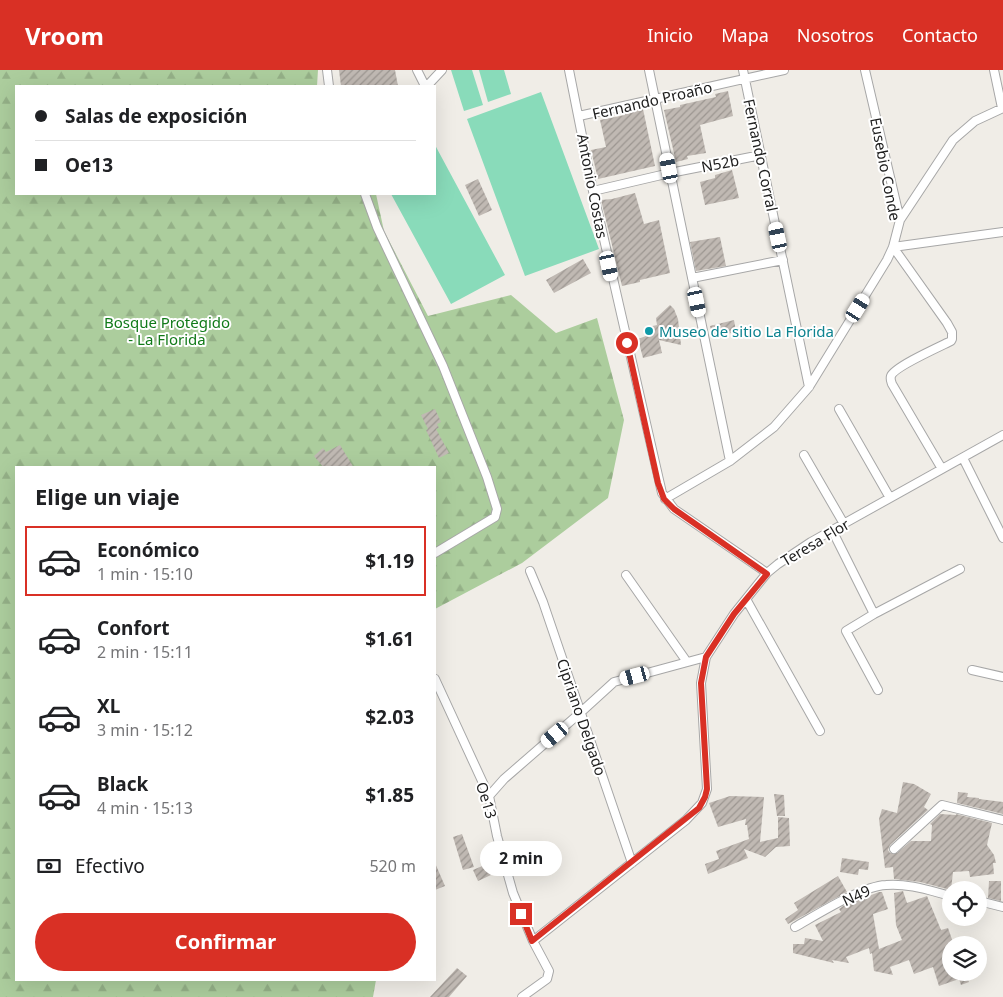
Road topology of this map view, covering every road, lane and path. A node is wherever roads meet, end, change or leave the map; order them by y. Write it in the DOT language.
graph roads {
  1 [pos="327,70"];
  2 [pos="417,70"];
  3 [pos="442,70"];
  4 [pos="569,70"];
  5 [pos="649,70"];
  6 [pos="743,70"];
  7 [pos="784,70"];
  8 [pos="865,70"];
  9 [pos="994,70"];
  10 [pos="745,78"];
  11 [pos="329,85"];
  12 [pos="425,85"];
  13 [pos="427,85"];
  14 [pos="655,99"];
  15 [pos="1003,108"];
  16 [pos="579,116"];
  17 [pos="760,155"];
  18 [pos="670,173"];
  19 [pos="593,191"];
  20 [pos="365,195"];
  21 [pos="900,220"];
  22 [pos="1003,232"];
  23 [pos="893,247"];
  24 [pos="783,260"];
  25 [pos="692,278"];
  26 [pos="809,387"];
  27 [pos="839,409"];
  28 [pos="1003,435"];
  29 [pos="804,455"];
  30 [pos="963,458"];
  31 [pos="730,461"];
  32 [pos="942,469"];
  33 [pos="890,498"];
  34 [pos="664,499"];
  35 [pos="844,524"];
  36 [pos="832,530"];
  37 [pos="1003,538"];
  38 [pos="436,552"];
  39 [pos="960,569"];
  40 [pos="530,571"];
  41 [pos="767,574"];
  42 [pos="626,575"];
  43 [pos="746,599"];
  44 [pos="874,614"];
  45 [pos="706,657"];
  46 [pos="687,662"];
  47 [pos="972,670"];
  48 [pos="1003,677"];
  49 [pos="436,681"];
  50 [pos="878,690"];
  51 [pos="580,713"];
  52 [pos="820,731"];
  53 [pos="489,796"];
  54 [pos="1003,820"];
  55 [pos="894,848"];
  56 [pos="632,863"];
  57 [pos="942,894"];
  58 [pos="987,903"];
  59 [pos="1003,906"];
  60 [pos="795,926"];
  61 [pos="532,941"];
  62 [pos="522,997"];
  1 -- 11 [label="street"];
  2 -- 12 [label="street"];
  3 -- 13 [label="street"];
  4 -- 16 [label="street, Antonio Costas"];
  5 -- 14 [label="street"];
  6 -- 10 [label="street, Fernando Corral"];
  7 -- 10 [label="street, Fernando Proaño"];
  8 -- 21 [label="street, Eusebio Conde"];
  9 -- 15 [label="street"];
  10 -- 14 [label="street, Fernando Proaño"];
  10 -- 17 [label="street, Fernando Corral"];
  14 -- 16 [label="street, Fernando Proaño"];
  14 -- 18 [label="street"];
  15 -- 21 [label="street"];
  16 -- 19 [label="street, Antonio Costas"];
  17 -- 18 [label="street, N52b"];
  17 -- 24 [label="street, Fernando Corral"];
  18 -- 19 [label="street, N52b"];
  18 -- 25 [label="street"];
  19 -- 34 [label="street, Antonio Costas"];
  20 -- 38 [label="street"];
  21 -- 23 [label="street, Eusebio Conde"];
  22 -- 23 [label="street"];
  23 -- 26 [label="street, Eusebio Conde"];
  23 -- 32 [label="street"];
  24 -- 25 [label="street"];
  24 -- 26 [label="street, Fernando Corral"];
  25 -- 31 [label="street"];
  26 -- 31 [label="street, Eusebio Conde"];
  27 -- 33 [label="street"];
  28 -- 30 [label="street, Teresa Flor"];
  29 -- 35 [label="street"];
  30 -- 32 [label="street, Teresa Flor"];
  30 -- 37 [label="street"];
  31 -- 34 [label="street, Eusebio Conde"];
  32 -- 33 [label="street, Teresa Flor"];
  33 -- 35 [label="street, Teresa Flor"];
  34 -- 41 [label="street"];
  35 -- 36 [label="street, Teresa Flor"];
  36 -- 41 [label="street, Teresa Flor"];
  36 -- 44 [label="street"];
  39 -- 44 [label="street"];
  40 -- 51 [label="street, Cipriano Delgado"];
  41 -- 43 [label="street, Teresa Flor"];
  42 -- 46 [label="street"];
  43 -- 45 [label="street, Teresa Flor"];
  43 -- 52 [label="street"];
  44 -- 50 [label="street"];
  45 -- 46 [label="street"];
  45 -- 56 [label="street"];
  46 -- 51 [label="street"];
  47 -- 48 [label="street"];
  49 -- 53 [label="street, Oe13"];
  51 -- 53 [label="street"];
  51 -- 56 [label="street, Cipriano Delgado"];
  53 -- 61 [label="street, Oe13"];
  54 -- 55 [label="street"];
  56 -- 61 [label="street"];
  57 -- 60 [label="street, N49"];
  58 -- 59 [label="street"];
  61 -- 62 [label="street, Oe13"];
}
